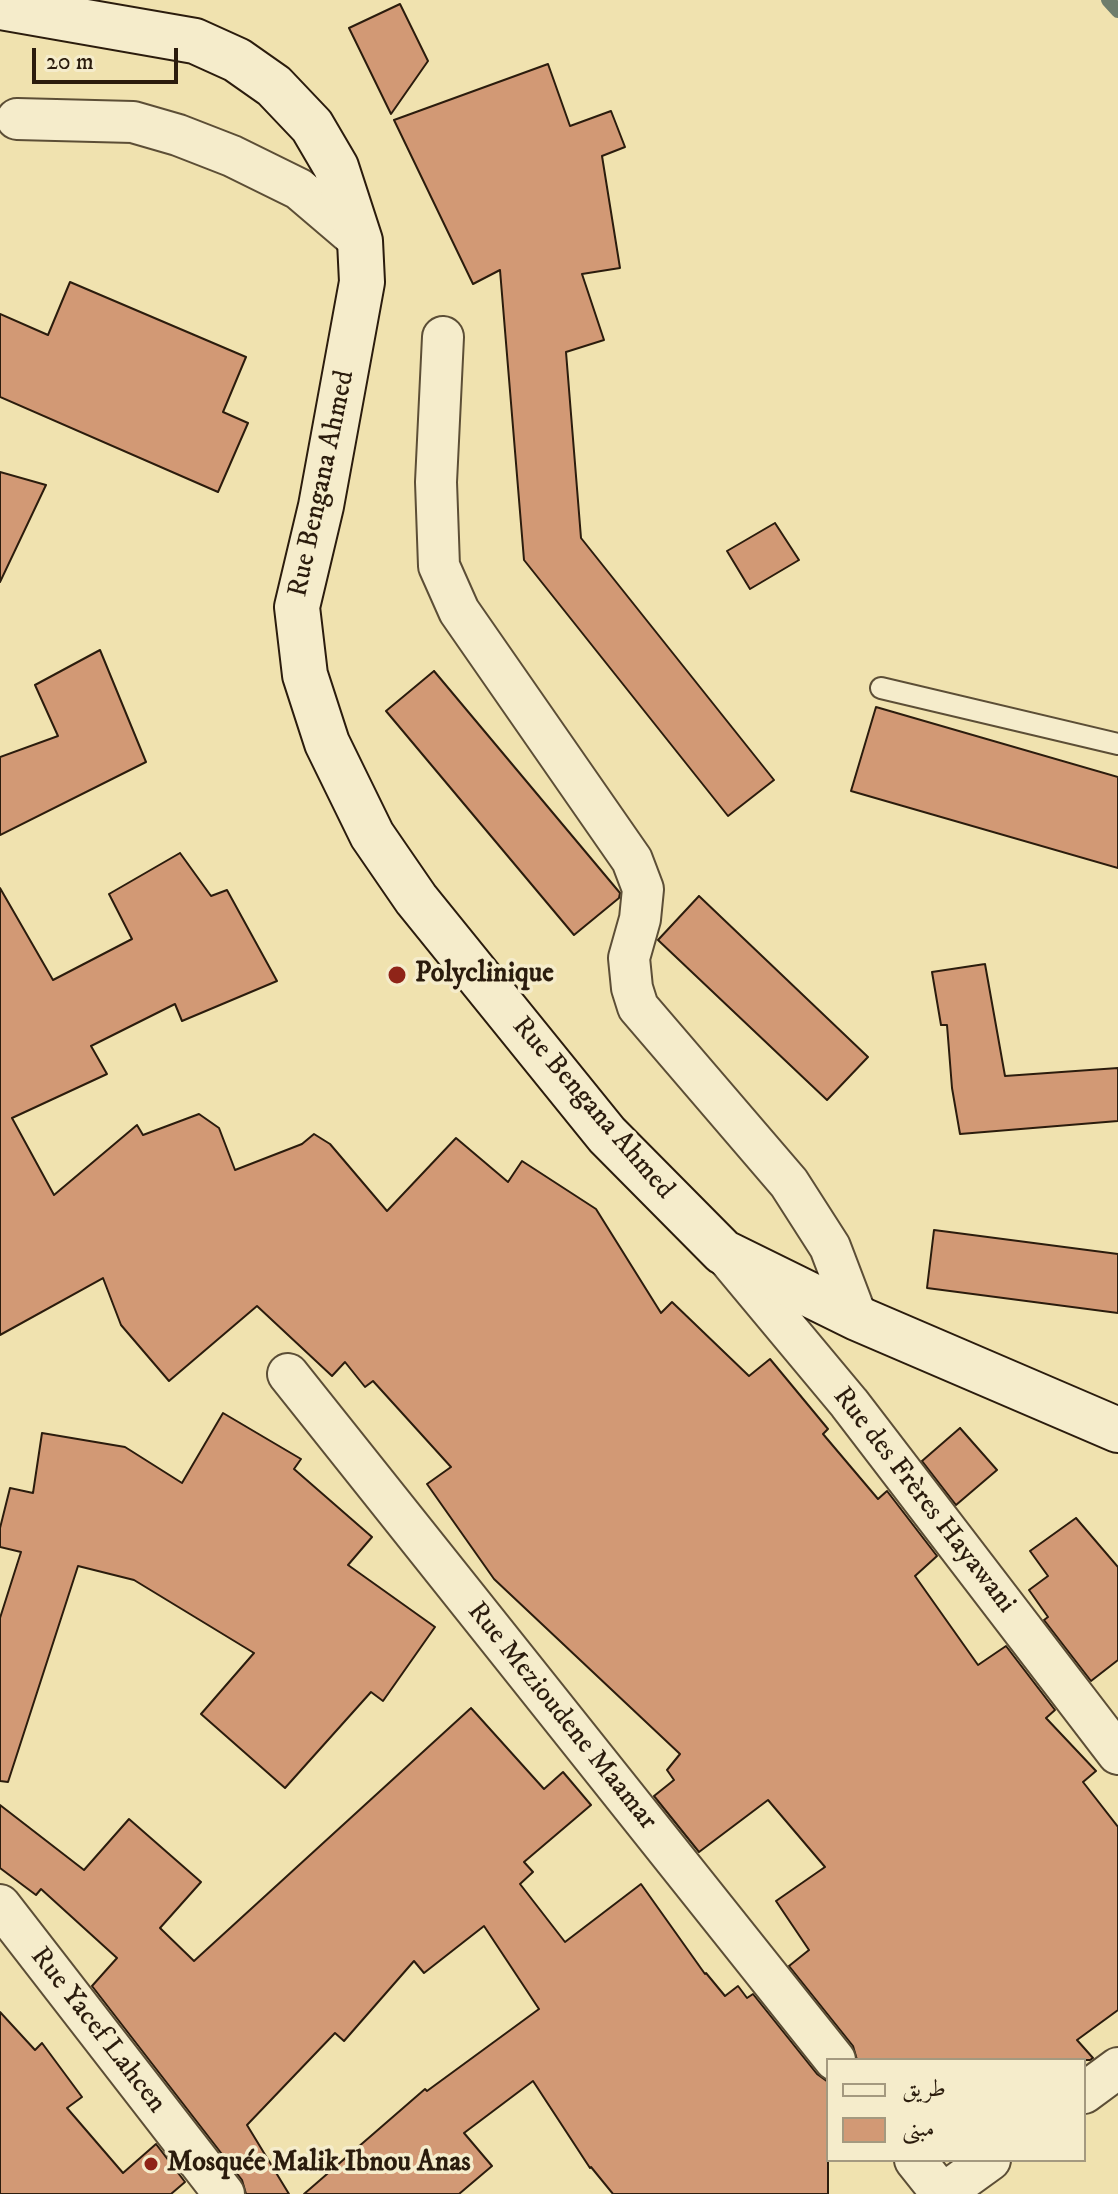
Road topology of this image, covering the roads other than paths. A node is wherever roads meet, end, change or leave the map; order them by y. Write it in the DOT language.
graph roads {
  1 [pos="0,7"];
  2 [pos="17,119"];
  3 [pos="360,241"];
  4 [pos="443,337"];
  5 [pos="881,688"];
  6 [pos="1118,744"];
  7 [pos="723,1252"];
  8 [pos="857,1318"];
  9 [pos="288,1374"];
  10 [pos="1118,1430"];
  11 [pos="1118,1754"];
  12 [pos="0,1905"];
  13 [pos="833,2058"];
  14 [pos="1118,2068"];
  15 [pos="1086,2092"];
  16 [pos="917,2162"];
  17 [pos="987,2162"];
  18 [pos="224,2194"];
  19 [pos="943,2194"];
  1 -- 3 [label="street, Rue Bengana Ahmed"];
  2 -- 3 [label="street"];
  3 -- 7 [label="street, Rue Bengana Ahmed"];
  4 -- 8 [label="street"];
  5 -- 6 [label="lane"];
  7 -- 8 [label="street, Rue Bengana Ahmed"];
  7 -- 11 [label="street, Rue des Frères Hayawani"];
  8 -- 10 [label="street, Rue Bengana Ahmed"];
  9 -- 13 [label="street, Rue Mezioudene Maamar"];
  12 -- 18 [label="street, Rue Yacef Lahcen"];
  14 -- 15 [label="street"];
  16 -- 19 [label="street"];
  17 -- 19 [label="street"];
}
